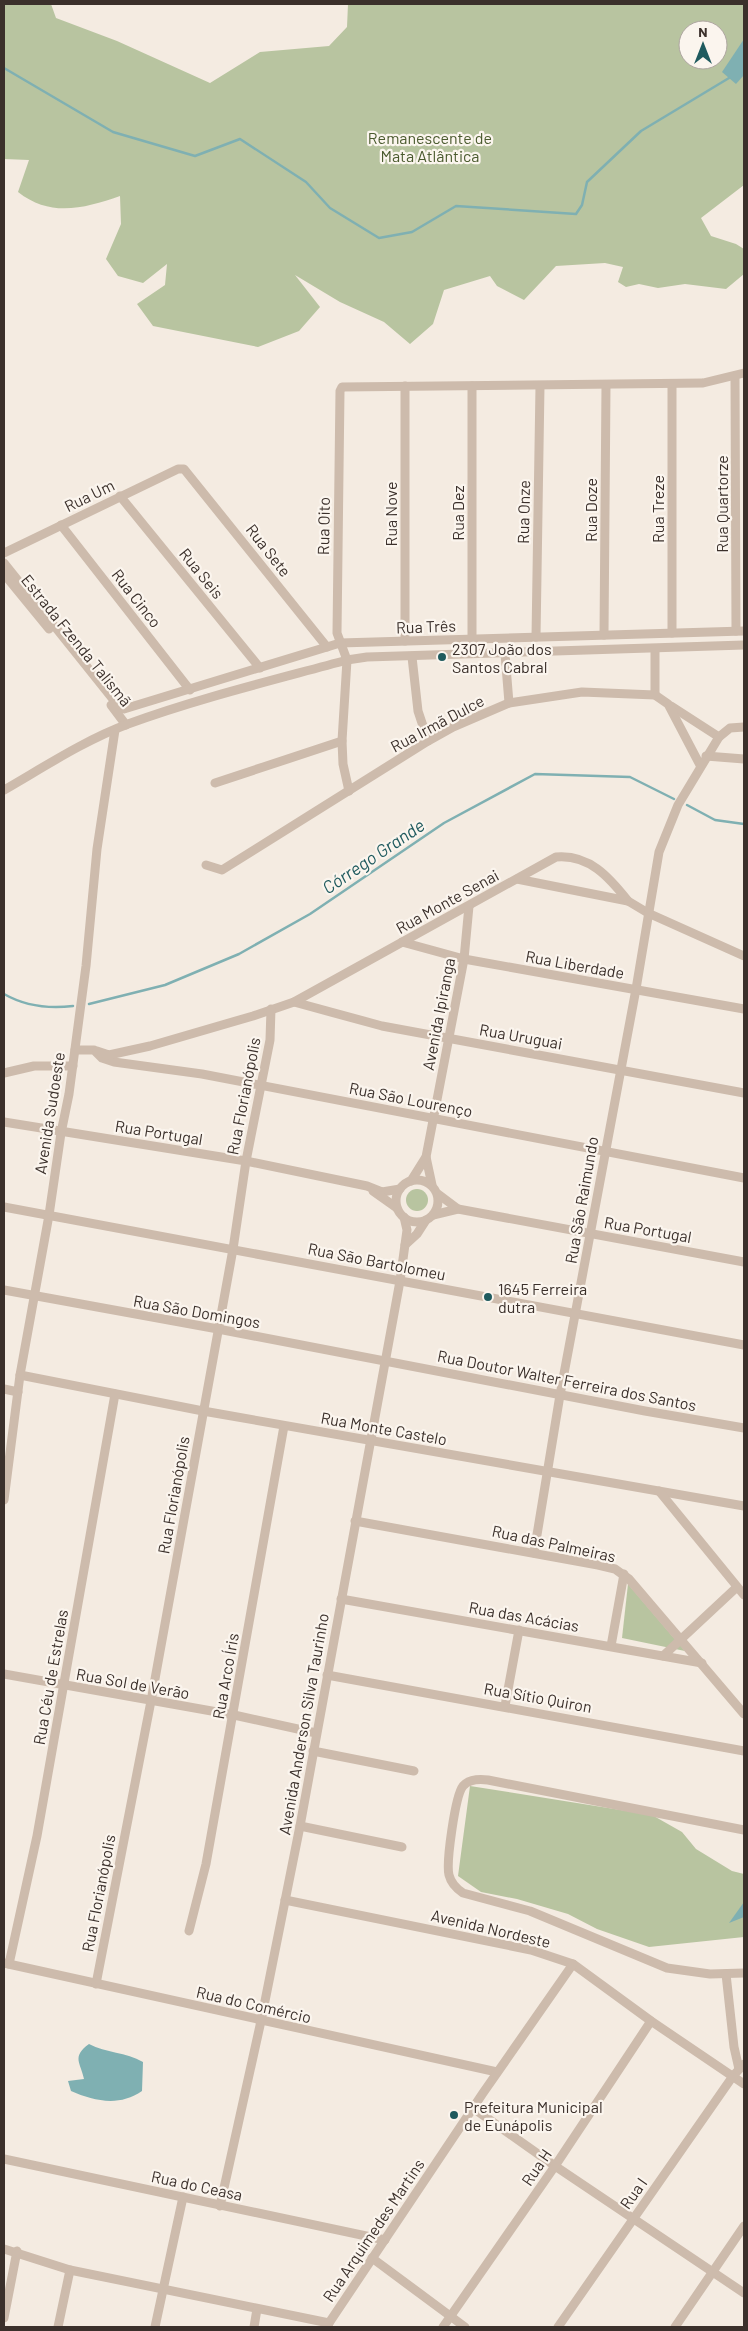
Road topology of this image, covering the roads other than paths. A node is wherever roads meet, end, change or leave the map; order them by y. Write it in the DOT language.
graph roads {
  1 [pos="744,373"];
  2 [pos="735,376"];
  3 [pos="672,384"];
  4 [pos="606,385"];
  5 [pos="405,386"];
  6 [pos="472,386"];
  7 [pos="540,386"];
  8 [pos="187,471"];
  9 [pos="120,496"];
  10 [pos="61,525"];
  11 [pos="4,553"];
  12 [pos="4,563"];
  13 [pos="4,574"];
  14 [pos="740,631"];
  15 [pos="672,633"];
  16 [pos="604,635"];
  17 [pos="536,638"];
  18 [pos="472,639"];
  19 [pos="405,641"];
  20 [pos="340,643"];
  21 [pos="744,645"];
  22 [pos="327,648"];
  23 [pos="655,649"];
  24 [pos="505,654"];
  25 [pos="412,657"];
  26 [pos="347,660"];
  27 [pos="260,668"];
  28 [pos="190,690"];
  29 [pos="655,695"];
  30 [pos="509,703"];
  31 [pos="668,704"];
  32 [pos="126,725"];
  33 [pos="744,727"];
  34 [pos="115,730"];
  35 [pos="719,737"];
  36 [pos="342,741"];
  37 [pos="428,741"];
  38 [pos="706,756"];
  39 [pos="744,759"];
  40 [pos="700,765"];
  41 [pos="214,783"];
  42 [pos="4,790"];
  43 [pos="349,791"];
  44 [pos="206,865"];
  45 [pos="517,879"];
  46 [pos="628,901"];
  47 [pos="469,906"];
  48 [pos="648,913"];
  49 [pos="402,942"];
  50 [pos="744,956"];
  51 [pos="464,959"];
  52 [pos="636,989"];
  53 [pos="294,1002"];
  54 [pos="744,1009"];
  55 [pos="271,1010"];
  56 [pos="448,1038"];
  57 [pos="75,1050"];
  58 [pos="94,1050"];
  59 [pos="73,1066"];
  60 [pos="620,1069"];
  61 [pos="4,1072"];
  62 [pos="260,1086"];
  63 [pos="744,1093"];
  64 [pos="434,1119"];
  65 [pos="4,1122"];
  66 [pos="61,1132"];
  67 [pos="604,1152"];
  68 [pos="426,1157"];
  69 [pos="246,1162"];
  70 [pos="744,1178"];
  71 [pos="411,1180"];
  72 [pos="432,1185"];
  73 [pos="367,1186"];
  74 [pos="400,1189"];
  75 [pos="438,1194"];
  76 [pos="4,1207"];
  77 [pos="397,1208"];
  78 [pos="458,1209"];
  79 [pos="49,1215"];
  80 [pos="404,1217"];
  81 [pos="430,1218"];
  82 [pos="590,1234"];
  83 [pos="405,1245"];
  84 [pos="232,1249"];
  85 [pos="744,1262"];
  86 [pos="400,1281"];
  87 [pos="4,1290"];
  88 [pos="34,1295"];
  89 [pos="575,1314"];
  90 [pos="218,1329"];
  91 [pos="744,1345"];
  92 [pos="384,1361"];
  93 [pos="20,1375"];
  94 [pos="4,1389"];
  95 [pos="18,1392"];
  96 [pos="115,1394"];
  97 [pos="560,1395"];
  98 [pos="203,1411"];
  99 [pos="284,1426"];
  100 [pos="744,1428"];
  101 [pos="370,1441"];
  102 [pos="547,1472"];
  103 [pos="659,1491"];
  104 [pos="4,1500"];
  105 [pos="744,1506"];
  106 [pos="355,1521"];
  107 [pos="534,1552"];
  108 [pos="624,1574"];
  109 [pos="737,1587"];
  110 [pos="744,1595"];
  111 [pos="341,1599"];
  112 [pos="519,1630"];
  113 [pos="681,1640"];
  114 [pos="611,1646"];
  115 [pos="662,1656"];
  116 [pos="702,1663"];
  117 [pos="4,1674"];
  118 [pos="327,1676"];
  119 [pos="64,1686"];
  120 [pos="151,1701"];
  121 [pos="505,1706"];
  122 [pos="744,1714"];
  123 [pos="234,1715"];
  124 [pos="316,1733"];
  125 [pos="313,1751"];
  126 [pos="744,1751"];
  127 [pos="414,1771"];
  128 [pos="300,1826"];
  129 [pos="744,1830"];
  130 [pos="402,1847"];
  131 [pos="285,1900"];
  132 [pos="189,1931"];
  133 [pos="6,1964"];
  134 [pos="573,1964"];
  135 [pos="744,1973"];
  136 [pos="726,1974"];
  137 [pos="96,1984"];
  138 [pos="261,2021"];
  139 [pos="651,2021"];
  140 [pos="739,2070"];
  141 [pos="497,2072"];
  142 [pos="744,2084"];
  143 [pos="473,2108"];
  144 [pos="4,2159"];
  145 [pos="555,2166"];
  146 [pos="182,2198"];
  147 [pos="220,2206"];
  148 [pos="635,2218"];
  149 [pos="744,2226"];
  150 [pos="385,2240"];
  151 [pos="4,2248"];
  152 [pos="17,2251"];
  153 [pos="372,2258"];
  154 [pos="70,2270"];
  155 [pos="713,2271"];
  156 [pos="163,2289"];
  157 [pos="744,2293"];
  158 [pos="257,2309"];
  159 [pos="450,2317"];
  160 [pos="4,2318"];
  161 [pos="330,2325"];
  162 [pos="58,2327"];
  163 [pos="155,2327"];
  164 [pos="254,2327"];
  165 [pos="443,2327"];
  166 [pos="466,2327"];
  167 [pos="558,2327"];
  168 [pos="674,2327"];
  1 -- 2 [label="street"];
  2 -- 3 [label="street"];
  2 -- 14 [label="street, Rua Quartorze"];
  3 -- 4 [label="street"];
  3 -- 15 [label="street, Rua Treze"];
  4 -- 7 [label="street"];
  4 -- 16 [label="street, Rua Doze"];
  5 -- 6 [label="street"];
  5 -- 19 [label="street, Rua Nove"];
  5 -- 20 [label="street, Rua Oito"];
  6 -- 7 [label="street"];
  6 -- 18 [label="street, Rua Dez"];
  7 -- 17 [label="street, Rua Onze"];
  8 -- 9 [label="street, Rua Um"];
  8 -- 22 [label="street, Rua Sete"];
  9 -- 10 [label="street, Rua Um"];
  9 -- 27 [label="street, Rua Seis"];
  10 -- 11 [label="street, Rua Um"];
  10 -- 28 [label="street, Rua Cinco"];
  12 -- 28 [label="street, Rua Três"];
  13 -- 32 [label="street, Estrada Fzenda Talismã"];
  14 -- 15 [label="street, Rua Três"];
  15 -- 16 [label="street, Rua Três"];
  16 -- 17 [label="street, Rua Três"];
  17 -- 18 [label="street, Rua Três"];
  18 -- 19 [label="street, Rua Três"];
  19 -- 20 [label="street, Rua Três"];
  20 -- 22 [label="street, Rua Três"];
  20 -- 26 [label="street, Rua Oito"];
  21 -- 23 [label="street"];
  22 -- 27 [label="street, Rua Três"];
  23 -- 24 [label="street"];
  23 -- 29 [label="street"];
  24 -- 25 [label="street"];
  24 -- 30 [label="street"];
  25 -- 26 [label="street"];
  25 -- 37 [label="street"];
  26 -- 32 [label="street"];
  26 -- 36 [label="street"];
  27 -- 28 [label="street, Rua Três"];
  29 -- 30 [label="street, Rua Irmã Dulce"];
  29 -- 31 [label="street"];
  30 -- 37 [label="street, Rua Irmã Dulce"];
  31 -- 35 [label="street"];
  31 -- 40 [label="street"];
  32 -- 34 [label="street"];
  33 -- 35 [label="street"];
  34 -- 42 [label="street"];
  34 -- 57 [label="street, Avenida Sudoeste"];
  35 -- 38 [label="street, Rua São Raimundo"];
  36 -- 41 [label="street"];
  36 -- 43 [label="street"];
  37 -- 43 [label="street, Rua Irmã Dulce"];
  38 -- 39 [label="street"];
  38 -- 40 [label="street, Rua São Raimundo"];
  40 -- 48 [label="street, Rua São Raimundo"];
  43 -- 44 [label="street, Rua Irmã Dulce"];
  45 -- 46 [label="street"];
  45 -- 46 [label="street, Rua Monte Senai"];
  45 -- 47 [label="street, Rua Monte Senai"];
  46 -- 48 [label="street"];
  47 -- 49 [label="street, Rua Monte Senai"];
  47 -- 51 [label="street, Avenida Ipiranga"];
  48 -- 50 [label="street"];
  48 -- 52 [label="street, Rua São Raimundo"];
  49 -- 51 [label="street, Rua Liberdade"];
  49 -- 53 [label="street, Rua Monte Senai"];
  51 -- 52 [label="street, Rua Liberdade"];
  51 -- 56 [label="street, Avenida Ipiranga"];
  52 -- 54 [label="street, Rua Liberdade"];
  52 -- 60 [label="street, Rua São Raimundo"];
  53 -- 55 [label="street, Rua Monte Senai"];
  53 -- 56 [label="street, Rua Uruguai"];
  55 -- 58 [label="street"];
  55 -- 62 [label="street, Rua Florianópolis"];
  56 -- 60 [label="street, Rua Uruguai"];
  56 -- 64 [label="street, Avenida Ipiranga"];
  57 -- 58 [label="street, Rua São Lourenço"];
  57 -- 59 [label="street, Avenida Sudoeste"];
  58 -- 62 [label="street, Rua São Lourenço"];
  59 -- 61 [label="street"];
  59 -- 66 [label="street, Avenida Sudoeste"];
  60 -- 63 [label="street, Rua Uruguai"];
  60 -- 67 [label="street, Rua São Raimundo"];
  62 -- 64 [label="street, Rua São Lourenço"];
  62 -- 69 [label="street, Rua Florianópolis"];
  64 -- 67 [label="street, Rua São Lourenço"];
  64 -- 68 [label="street, Avenida Ipiranga"];
  65 -- 66 [label="street, Rua Portugal"];
  66 -- 69 [label="street, Rua Portugal"];
  66 -- 79 [label="street, Avenida Sudoeste"];
  67 -- 70 [label="street, Rua São Lourenço"];
  67 -- 82 [label="street, Rua São Raimundo"];
  68 -- 71 [label="street"];
  68 -- 72 [label="street"];
  69 -- 73 [label="street, Rua Portugal"];
  69 -- 84 [label="street, Rua Florianópolis"];
  71 -- 72 [label="street"];
  71 -- 74 [label="street"];
  72 -- 75 [label="street"];
  73 -- 74 [label="street, Rua Portugal"];
  73 -- 77 [label="street"];
  74 -- 77 [label="street"];
  75 -- 78 [label="street"];
  75 -- 81 [label="street"];
  76 -- 79 [label="street, Rua São Bartolomeu"];
  77 -- 80 [label="street"];
  78 -- 81 [label="street"];
  78 -- 82 [label="street, Rua Portugal"];
  79 -- 84 [label="street, Rua São Bartolomeu"];
  79 -- 88 [label="street, Avenida Sudoeste"];
  80 -- 81 [label="street"];
  80 -- 83 [label="street, Avenida Anderson Silva Taurinho"];
  81 -- 83 [label="street"];
  82 -- 85 [label="street, Rua Portugal"];
  82 -- 89 [label="street, Rua São Raimundo"];
  83 -- 86 [label="street, Avenida Anderson Silva Taurinho"];
  84 -- 86 [label="street, Rua São Bartolomeu"];
  84 -- 90 [label="street, Rua Florianópolis"];
  86 -- 89 [label="street, Rua São Bartolomeu"];
  86 -- 92 [label="street, Avenida Anderson Silva Taurinho"];
  87 -- 88 [label="street, Rua São Domingos"];
  88 -- 90 [label="street, Rua São Domingos"];
  88 -- 93 [label="street, Avenida Sudoeste"];
  89 -- 91 [label="street, Rua São Bartolomeu"];
  89 -- 97 [label="street, Rua São Raimundo"];
  90 -- 92 [label="street, Rua São Domingos"];
  90 -- 98 [label="street, Rua Florianópolis"];
  92 -- 97 [label="street, Rua Doutor Walter Ferreira dos Santos"];
  92 -- 101 [label="street, Avenida Anderson Silva Taurinho"];
  93 -- 95 [label="street, Avenida Sudoeste"];
  93 -- 96 [label="street, Rua Monte Castelo"];
  94 -- 95 [label="street"];
  95 -- 104 [label="street, Avenida Sudoeste"];
  96 -- 98 [label="street, Rua Monte Castelo"];
  96 -- 119 [label="street, Rua Céu de Estrelas"];
  97 -- 100 [label="street, Rua Doutor Walter Ferreira dos Santos"];
  97 -- 102 [label="street, Rua São Raimundo"];
  98 -- 99 [label="street, Rua Monte Castelo"];
  98 -- 120 [label="street, Rua Florianópolis"];
  99 -- 101 [label="street, Rua Monte Castelo"];
  99 -- 123 [label="street, Rua Arco Íris"];
  101 -- 102 [label="street, Rua Monte Castelo"];
  101 -- 106 [label="street, Avenida Anderson Silva Taurinho"];
  102 -- 103 [label="street, Rua Monte Castelo"];
  102 -- 107 [label="street, Rua São Raimundo"];
  103 -- 105 [label="street, Rua Monte Castelo"];
  103 -- 109 [label="street"];
  106 -- 107 [label="street, Rua das Palmeiras"];
  106 -- 111 [label="street, Avenida Anderson Silva Taurinho"];
  107 -- 108 [label="street, Rua das Palmeiras"];
  108 -- 113 [label="street, Rua das Palmeiras"];
  108 -- 114 [label="street"];
  109 -- 110 [label="street"];
  109 -- 113 [label="street"];
  111 -- 112 [label="street, Rua das Acácias"];
  111 -- 118 [label="street, Avenida Anderson Silva Taurinho"];
  112 -- 114 [label="street, Rua das Acácias"];
  112 -- 121 [label="street"];
  113 -- 115 [label="street"];
  113 -- 116 [label="street, Rua das Palmeiras"];
  114 -- 115 [label="street, Rua das Acácias"];
  115 -- 116 [label="street, Rua das Acácias"];
  116 -- 122 [label="street, Rua das Palmeiras"];
  117 -- 119 [label="street, Rua Sol de Verão"];
  118 -- 121 [label="street, Rua Sítio Quiron"];
  118 -- 124 [label="street, Avenida Anderson Silva Taurinho"];
  119 -- 120 [label="street, Rua Sol de Verão"];
  119 -- 133 [label="street, Rua Céu de Estrelas"];
  120 -- 123 [label="street, Rua Sol de Verão"];
  120 -- 137 [label="street, Rua Florianópolis"];
  121 -- 126 [label="street, Rua Sítio Quiron"];
  123 -- 124 [label="street, Rua Sol de Verão"];
  123 -- 132 [label="street, Rua Arco Íris"];
  124 -- 125 [label="street, Avenida Anderson Silva Taurinho"];
  125 -- 127 [label="street"];
  125 -- 128 [label="street, Avenida Anderson Silva Taurinho"];
  128 -- 130 [label="street"];
  128 -- 131 [label="street, Avenida Anderson Silva Taurinho"];
  129 -- 136 [label="street"];
  131 -- 134 [label="street, Avenida Nordeste"];
  131 -- 138 [label="street, Avenida Anderson Silva Taurinho"];
  133 -- 137 [label="street, Rua do Comércio"];
  134 -- 139 [label="street, Avenida Nordeste"];
  134 -- 141 [label="street, Rua Arquimedes Martins"];
  135 -- 136 [label="street"];
  136 -- 140 [label="street"];
  137 -- 138 [label="street, Rua do Comércio"];
  138 -- 141 [label="street, Rua do Comércio"];
  138 -- 147 [label="street, Avenida Anderson Silva Taurinho"];
  139 -- 140 [label="street, Avenida Nordeste"];
  139 -- 145 [label="street, Rua H"];
  140 -- 142 [label="street, Avenida Nordeste"];
  140 -- 148 [label="street, Rua I"];
  141 -- 143 [label="street, Rua Arquimedes Martins"];
  143 -- 145 [label="street"];
  143 -- 150 [label="street, Rua Arquimedes Martins"];
  144 -- 146 [label="street, Rua do Ceasa"];
  145 -- 148 [label="street"];
  145 -- 159 [label="street, Rua H"];
  146 -- 147 [label="street, Rua do Ceasa"];
  146 -- 156 [label="street"];
  147 -- 150 [label="street, Rua do Ceasa"];
  148 -- 155 [label="street"];
  148 -- 167 [label="street, Rua I"];
  149 -- 155 [label="street"];
  150 -- 153 [label="street, Rua Arquimedes Martins"];
  151 -- 152 [label="street, Rua Arquimedes Martins"];
  152 -- 154 [label="street, Rua Arquimedes Martins"];
  152 -- 160 [label="street"];
  153 -- 159 [label="street"];
  153 -- 161 [label="street, Rua Arquimedes Martins"];
  154 -- 156 [label="street, Rua Arquimedes Martins"];
  154 -- 162 [label="street"];
  155 -- 157 [label="street"];
  155 -- 168 [label="street"];
  156 -- 158 [label="street, Rua Arquimedes Martins"];
  156 -- 163 [label="street"];
  158 -- 161 [label="street, Rua Arquimedes Martins"];
  158 -- 164 [label="street"];
  159 -- 165 [label="street, Rua H"];
  159 -- 166 [label="street"];
}
